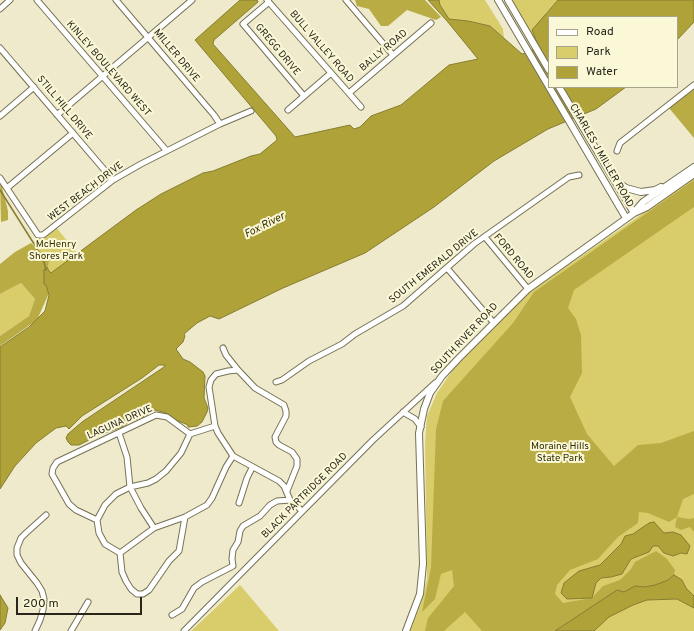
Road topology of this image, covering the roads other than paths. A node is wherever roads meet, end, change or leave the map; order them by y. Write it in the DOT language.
graph roads {
  1 [pos="10,0"];
  2 [pos="37,0"];
  3 [pos="116,0"];
  4 [pos="192,0"];
  5 [pos="346,0"];
  6 [pos="498,0"];
  7 [pos="508,0"];
  8 [pos="268,1"];
  9 [pos="0,9"];
  10 [pos="431,23"];
  11 [pos="148,38"];
  12 [pos="0,48"];
  13 [pos="393,55"];
  14 [pos="548,68"];
  15 [pos="331,73"];
  16 [pos="103,76"];
  17 [pos="694,85"];
  18 [pos="548,86"];
  19 [pos="34,87"];
  20 [pos="549,88"];
  21 [pos="560,88"];
  22 [pos="349,93"];
  23 [pos="304,96"];
  24 [pos="361,107"];
  25 [pos="288,110"];
  26 [pos="251,111"];
  27 [pos="57,115"];
  28 [pos="0,116"];
  29 [pos="220,124"];
  30 [pos="73,133"];
  31 [pos="166,150"];
  32 [pos="617,151"];
  33 [pos="694,167"];
  34 [pos="694,174"];
  35 [pos="579,175"];
  36 [pos="0,178"];
  37 [pos="113,180"];
  38 [pos="615,181"];
  39 [pos="672,183"];
  40 [pos="7,188"];
  41 [pos="634,213"];
  42 [pos="626,218"];
  43 [pos="485,237"];
  44 [pos="447,268"];
  45 [pos="528,289"];
  46 [pos="493,322"];
  47 [pos="223,348"];
  48 [pos="238,370"];
  49 [pos="442,376"];
  50 [pos="276,382"];
  51 [pos="403,412"];
  52 [pos="215,426"];
  53 [pos="420,427"];
  54 [pos="118,433"];
  55 [pos="190,434"];
  56 [pos="233,456"];
  57 [pos="252,468"];
  58 [pos="130,487"];
  59 [pos="287,491"];
  60 [pos="290,500"];
  61 [pos="239,503"];
  62 [pos="302,511"];
  63 [pos="46,515"];
  64 [pos="185,517"];
  65 [pos="96,520"];
  66 [pos="154,528"];
  67 [pos="120,553"];
  68 [pos="233,566"];
  69 [pos="240,573"];
  70 [pos="88,602"];
  71 [pos="172,615"];
  72 [pos="35,631"];
  73 [pos="71,631"];
  74 [pos="184,631"];
  75 [pos="406,631"];
  1 -- 9 [label="street"];
  2 -- 16 [label="street, KINLEY BOULEVARD WEST"];
  3 -- 11 [label="street, MILLER DRIVE"];
  4 -- 11 [label="street"];
  5 -- 13 [label="street"];
  6 -- 18 [label="street, CHARLES J MILLER ROAD"];
  7 -- 14 [label="street"];
  8 -- 15 [label="street, BULL VALLEY ROAD"];
  8 -- 23 [label="street, GREGG DRIVE"];
  10 -- 13 [label="street, BALLY ROAD"];
  11 -- 16 [label="street"];
  11 -- 29 [label="street, MILLER DRIVE"];
  12 -- 19 [label="street, STILL HILL DRIVE"];
  13 -- 22 [label="street, BALLY ROAD"];
  15 -- 22 [label="street, BULL VALLEY ROAD"];
  15 -- 23 [label="street"];
  16 -- 27 [label="street"];
  16 -- 31 [label="street, KINLEY BOULEVARD WEST"];
  17 -- 32 [label="street"];
  19 -- 27 [label="street, STILL HILL DRIVE"];
  19 -- 28 [label="street"];
  20 -- 42 [label="street, CHARLES J MILLER ROAD"];
  21 -- 38 [label="street, CHARLES J MILLER ROAD"];
  22 -- 24 [label="street, BULL VALLEY ROAD"];
  23 -- 25 [label="street"];
  26 -- 29 [label="street, WEST BEACH DRIVE"];
  27 -- 30 [label="street, STILL HILL DRIVE"];
  29 -- 31 [label="street, WEST BEACH DRIVE"];
  30 -- 37 [label="street, STILL HILL DRIVE"];
  30 -- 40 [label="street"];
  31 -- 37 [label="street, WEST BEACH DRIVE"];
  33 -- 39 [label="street, SOUTH RIVER ROAD"];
  34 -- 41 [label="street, SOUTH RIVER ROAD"];
  35 -- 43 [label="street, SOUTH EMERALD DRIVE"];
  36 -- 40 [label="street, WEST BEACH DRIVE"];
  37 -- 40 [label="street, WEST BEACH DRIVE"];
  38 -- 39 [label="street"];
  38 -- 41 [label="street, CHARLES J MILLER ROAD"];
  39 -- 41 [label="street, SOUTH RIVER ROAD"];
  41 -- 42 [label="street, SOUTH RIVER ROAD"];
  42 -- 45 [label="street, SOUTH RIVER ROAD"];
  43 -- 44 [label="street, SOUTH EMERALD DRIVE"];
  43 -- 45 [label="street, FORD ROAD"];
  44 -- 46 [label="street"];
  44 -- 50 [label="street, SOUTH EMERALD DRIVE"];
  45 -- 46 [label="street, SOUTH RIVER ROAD"];
  46 -- 49 [label="street, SOUTH RIVER ROAD"];
  47 -- 48 [label="street"];
  48 -- 52 [label="street"];
  48 -- 59 [label="street"];
  49 -- 51 [label="street, BLACK PARTRIDGE ROAD"];
  49 -- 53 [label="street, SOUTH RIVER ROAD"];
  51 -- 53 [label="street"];
  51 -- 62 [label="street, BLACK PARTRIDGE ROAD"];
  52 -- 55 [label="street"];
  52 -- 56 [label="street"];
  53 -- 75 [label="street, SOUTH RIVER ROAD"];
  54 -- 55 [label="street, LAGUNA DRIVE"];
  54 -- 58 [label="street"];
  54 -- 65 [label="street, LAGUNA DRIVE"];
  55 -- 58 [label="street"];
  56 -- 57 [label="street"];
  56 -- 64 [label="street"];
  57 -- 59 [label="street"];
  57 -- 61 [label="street"];
  58 -- 65 [label="street"];
  58 -- 66 [label="street"];
  59 -- 60 [label="street"];
  60 -- 62 [label="street"];
  60 -- 68 [label="street"];
  62 -- 69 [label="street, BLACK PARTRIDGE ROAD"];
  63 -- 72 [label="street"];
  64 -- 66 [label="street"];
  64 -- 67 [label="street"];
  65 -- 67 [label="street"];
  66 -- 67 [label="street"];
  68 -- 69 [label="street"];
  68 -- 71 [label="street"];
  69 -- 74 [label="street, BLACK PARTRIDGE ROAD"];
  70 -- 73 [label="street"];
}
